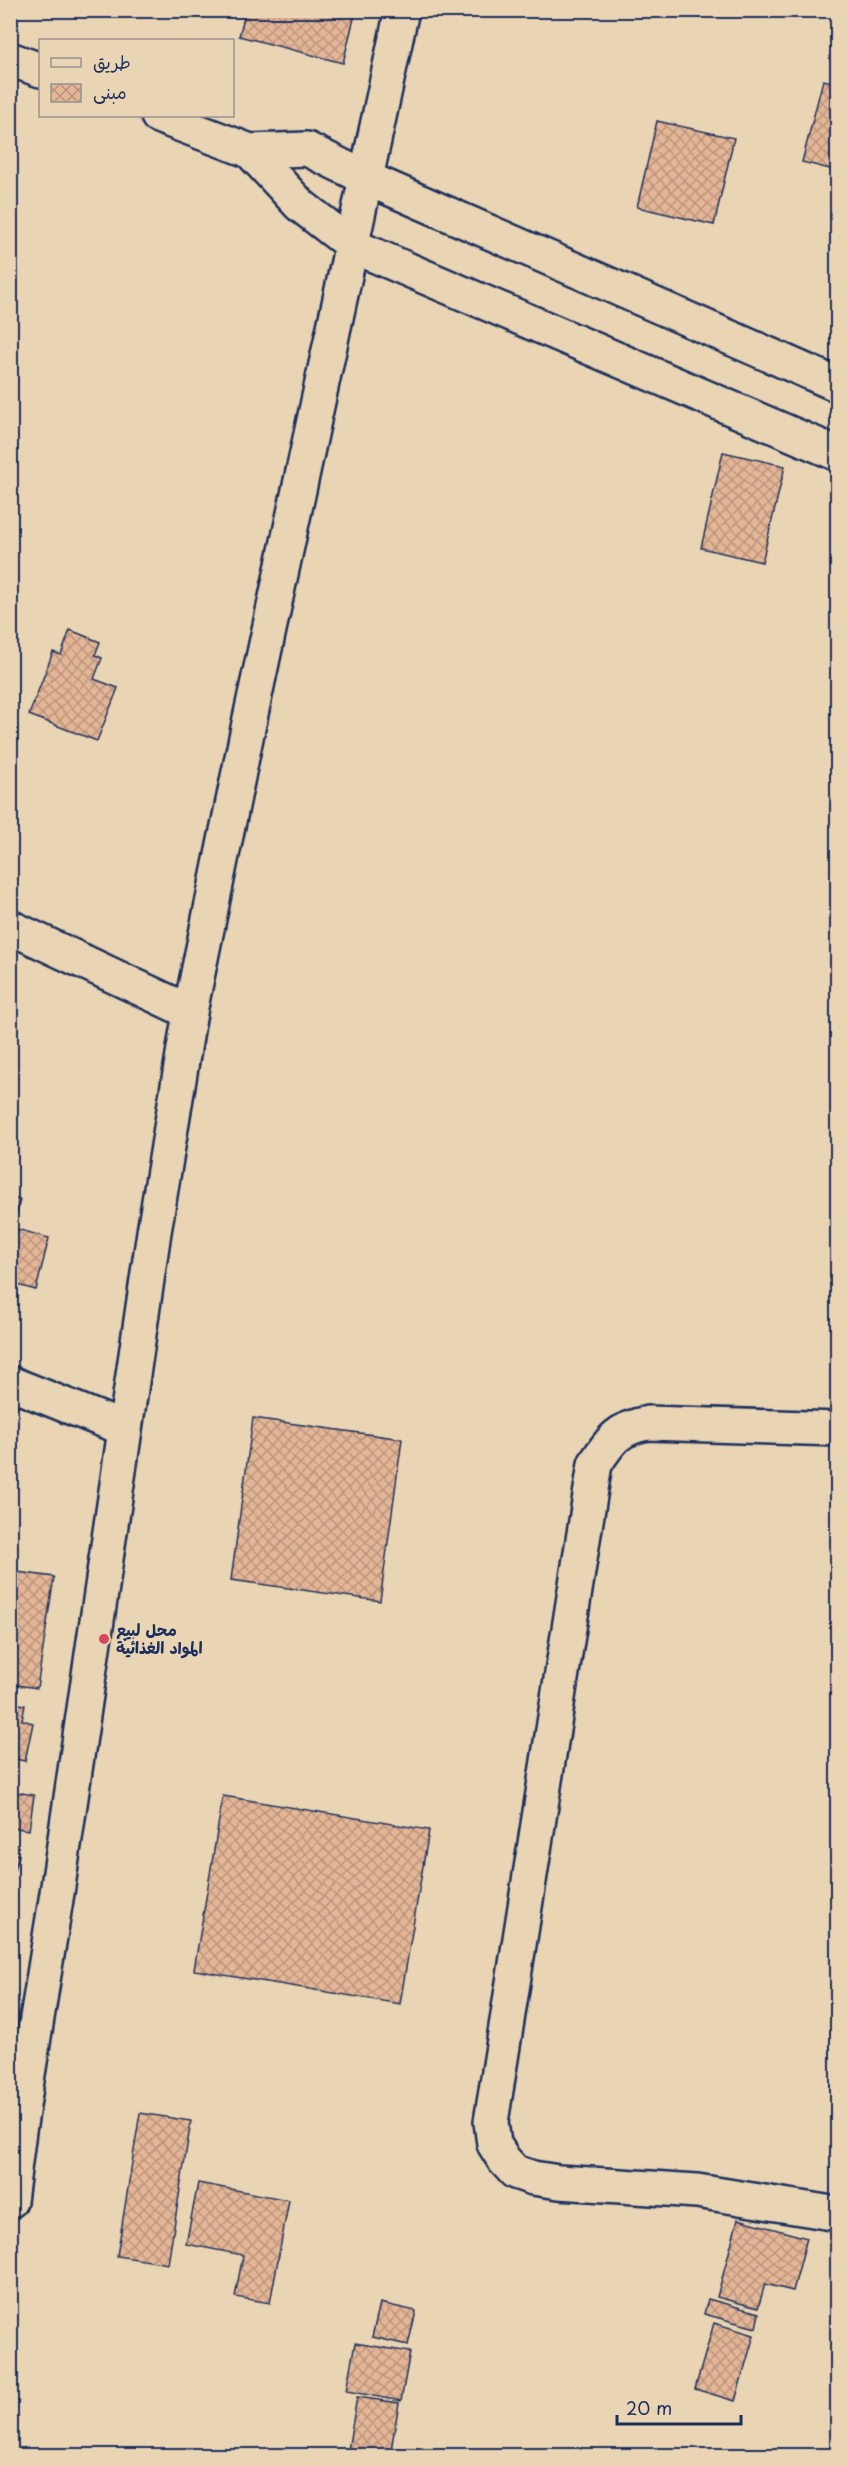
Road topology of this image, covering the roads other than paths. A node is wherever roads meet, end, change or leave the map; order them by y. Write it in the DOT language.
graph roads {
  1 [pos="402,10"];
  2 [pos="10,59"];
  3 [pos="39,70"];
  4 [pos="161,117"];
  5 [pos="250,151"];
  6 [pos="366,178"];
  7 [pos="353,246"];
  8 [pos="837,385"];
  9 [pos="837,454"];
  10 [pos="10,927"];
  11 [pos="190,1012"];
  12 [pos="10,1383"];
  13 [pos="125,1429"];
  14 [pos="837,1429"];
  15 [pos="15,2130"];
  16 [pos="10,2201"];
  17 [pos="837,2214"];
  1 -- 6 [label="main road"];
  2 -- 3 [label="main road"];
  4 -- 5 [label="main road"];
  5 -- 6 [label="main road"];
  5 -- 7 [label="main road"];
  6 -- 7 [label="main road"];
  6 -- 8 [label="main road"];
  7 -- 9 [label="main road"];
  7 -- 11 [label="main road"];
  10 -- 11 [label="main road"];
  11 -- 13 [label="main road"];
  12 -- 13 [label="main road"];
  13 -- 15 [label="main road"];
  14 -- 17 [label="main road"];
  15 -- 16 [label="main road"];
}
